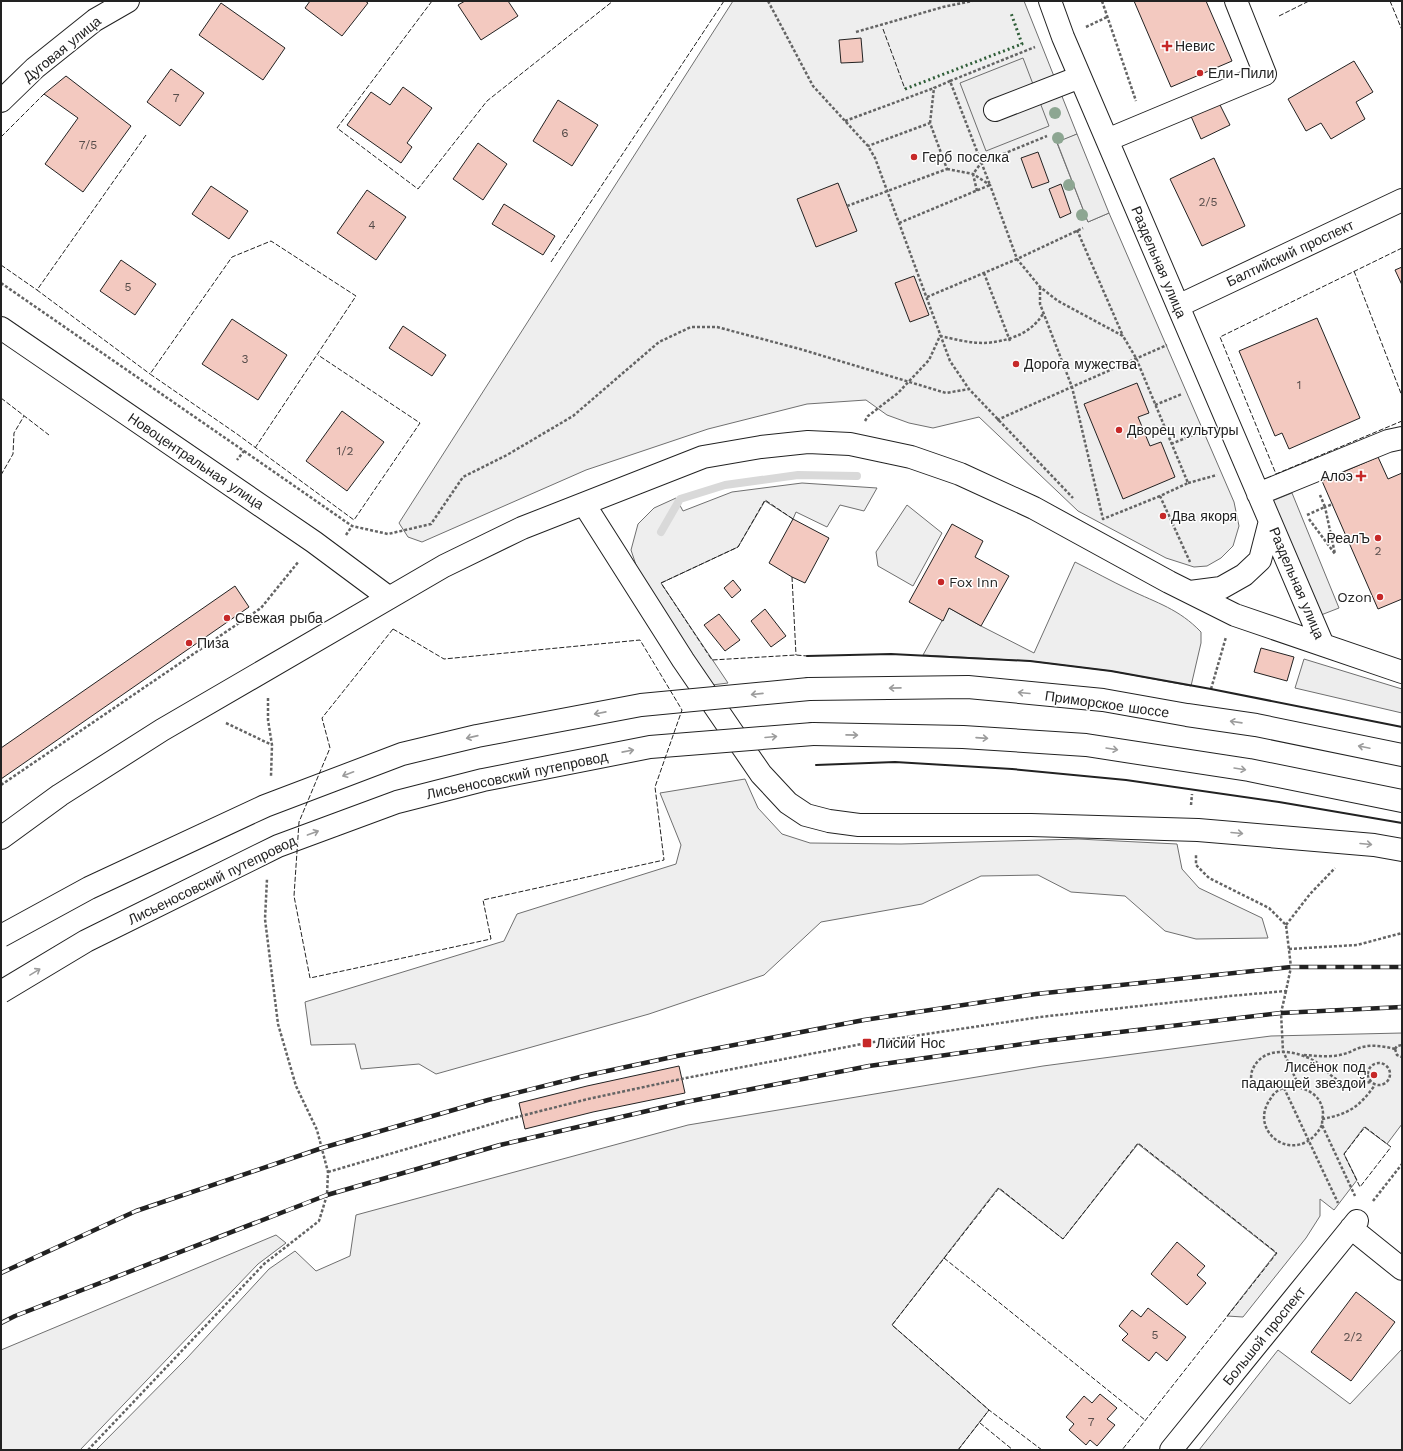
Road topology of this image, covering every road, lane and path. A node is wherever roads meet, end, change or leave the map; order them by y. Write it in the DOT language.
graph roads {
  1 [pos="128,1"];
  2 [pos="768,1"];
  3 [pos="972,1"];
  4 [pos="1050,1"];
  5 [pos="1102,1"];
  6 [pos="1236,1"];
  7 [pos="856,32"];
  8 [pos="1080,77"];
  9 [pos="950,81"];
  10 [pos="934,88"];
  11 [pos="1,102"];
  12 [pos="995,110"];
  13 [pos="845,121"];
  14 [pos="930,123"];
  15 [pos="1144,123"];
  16 [pos="1046,136"];
  17 [pos="1107,140"];
  18 [pos="868,146"];
  19 [pos="947,169"];
  20 [pos="972,174"];
  21 [pos="990,186"];
  22 [pos="887,191"];
  23 [pos="976,191"];
  24 [pos="1402,200"];
  25 [pos="847,206"];
  26 [pos="899,223"];
  27 [pos="1082,228"];
  28 [pos="1077,230"];
  29 [pos="1017,259"];
  30 [pos="984,273"];
  31 [pos="1,283"];
  32 [pos="1040,287"];
  33 [pos="927,297"];
  34 [pos="1178,306"];
  35 [pos="1044,313"];
  36 [pos="1,328"];
  37 [pos="1190,335"];
  38 [pos="940,336"];
  39 [pos="1123,336"];
  40 [pos="1010,339"];
  41 [pos="1136,358"];
  42 [pos="908,382"];
  43 [pos="1072,387"];
  44 [pos="969,389"];
  45 [pos="1182,394"];
  46 [pos="1156,405"];
  47 [pos="997,420"];
  48 [pos="1198,434"];
  49 [pos="1402,438"];
  50 [pos="850,444"];
  51 [pos="1171,444"];
  52 [pos="244,451"];
  53 [pos="1217,475"];
  54 [pos="223,479"];
  55 [pos="1188,482"];
  56 [pos="1258,494"];
  57 [pos="1160,496"];
  58 [pos="1077,503"];
  59 [pos="584,504"];
  60 [pos="1333,504"];
  61 [pos="1325,507"];
  62 [pos="1307,515"];
  63 [pos="1309,519"];
  64 [pos="1270,521"];
  65 [pos="1190,562"];
  66 [pos="284,581"];
  67 [pos="1190,592"];
  68 [pos="388,597"];
  69 [pos="1235,615"];
  70 [pos="1323,645"];
  71 [pos="269,667"];
  72 [pos="1402,672"];
  73 [pos="1211,689"];
  74 [pos="197,709"];
  75 [pos="272,745"];
  76 [pos="1402,755"];
  77 [pos="271,777"];
  78 [pos="1,785"];
  79 [pos="1402,801"];
  80 [pos="1,838"];
  81 [pos="1402,850"];
  82 [pos="1196,853"];
  83 [pos="1338,864"];
  84 [pos="268,872"];
  85 [pos="1286,925"];
  86 [pos="1402,933"];
  87 [pos="1,936"];
  88 [pos="1290,949"];
  89 [pos="1286,991"];
  90 [pos="1,992"];
  91 [pos="1402,1045"];
  92 [pos="1395,1049"];
  93 [pos="1283,1051"];
  94 [pos="1301,1054"];
  95 [pos="1402,1057"];
  96 [pos="1370,1082"];
  97 [pos="1251,1083"];
  98 [pos="1375,1085"];
  99 [pos="1299,1086"];
  100 [pos="1284,1088"];
  101 [pos="1322,1119"];
  102 [pos="1322,1125"];
  103 [pos="1309,1141"];
  104 [pos="1402,1164"];
  105 [pos="328,1172"];
  106 [pos="1355,1196"];
  107 [pos="1339,1204"];
  108 [pos="1354,1225"];
  109 [pos="1402,1269"];
  110 [pos="88,1450"];
  111 [pos="1171,1450"];
  1 -- 11 [label="street, Дуговая улица"];
  2 -- 13 [label="path"];
  3 -- 7 [label="path"];
  4 -- 8 [label="street, Раздельная улица"];
  5 -- 15 [label="path"];
  6 -- 15 [label="street"];
  8 -- 12 [label="street"];
  8 -- 17 [label="street, Раздельная улица"];
  9 -- 10 [label="path"];
  10 -- 13 [label="path"];
  10 -- 14 [label="path"];
  13 -- 18 [label="path"];
  14 -- 18 [label="path"];
  14 -- 19 [label="path"];
  15 -- 17 [label="street"];
  16 -- 20 [label="path"];
  17 -- 34 [label="street, Раздельная улица"];
  18 -- 22 [label="path"];
  19 -- 20 [label="path"];
  19 -- 22 [label="path"];
  20 -- 21 [label="path"];
  20 -- 23 [label="path"];
  21 -- 23 [label="path"];
  21 -- 29 [label="path"];
  22 -- 25 [label="path"];
  22 -- 26 [label="path"];
  23 -- 26 [label="path"];
  24 -- 34 [label="street, Балтийский проспект"];
  26 -- 33 [label="path"];
  27 -- 28 [label="path"];
  28 -- 29 [label="path"];
  28 -- 39 [label="path"];
  29 -- 30 [label="path"];
  29 -- 32 [label="path"];
  30 -- 33 [label="path"];
  30 -- 40 [label="path"];
  31 -- 52 [label="path"];
  32 -- 35 [label="path"];
  32 -- 39 [label="path"];
  33 -- 38 [label="path"];
  34 -- 37 [label="street, Раздельная улица"];
  35 -- 40 [label="path"];
  35 -- 43 [label="path"];
  36 -- 54 [label="street, Новоцентральная улица"];
  37 -- 41 [label="path"];
  37 -- 56 [label="street, Раздельная улица"];
  38 -- 40 [label="path"];
  38 -- 42 [label="path"];
  38 -- 44 [label="path"];
  39 -- 41 [label="path"];
  41 -- 43 [label="path"];
  41 -- 46 [label="path"];
  42 -- 44 [label="path"];
  42 -- 50 [label="path"];
  42 -- 52 [label="path"];
  43 -- 47 [label="path"];
  43 -- 57 [label="path"];
  44 -- 47 [label="path"];
  45 -- 46 [label="path"];
  46 -- 51 [label="path"];
  47 -- 58 [label="path"];
  48 -- 51 [label="path"];
  49 -- 56 [label="street"];
  50 -- 59 [label="street"];
  50 -- 67 [label="street"];
  51 -- 55 [label="path"];
  52 -- 54 [label="path"];
  53 -- 55 [label="path"];
  54 -- 68 [label="street, Новоцентральная улица"];
  55 -- 57 [label="path"];
  56 -- 64 [label="street, Раздельная улица"];
  57 -- 65 [label="path"];
  59 -- 68 [label="street"];
  59 -- 81 [label="street, one-way"];
  60 -- 61 [label="path"];
  61 -- 62 [label="path"];
  61 -- 63 [label="path"];
  64 -- 67 [label="street, Раздельная улица"];
  64 -- 70 [label="street, Раздельная улица"];
  66 -- 78 [label="path"];
  67 -- 69 [label="street"];
  68 -- 71 [label="street"];
  69 -- 70 [label="street"];
  69 -- 73 [label="path"];
  70 -- 72 [label="street"];
  71 -- 74 [label="street"];
  71 -- 75 [label="path"];
  74 -- 75 [label="path"];
  74 -- 80 [label="street"];
  75 -- 77 [label="path"];
  76 -- 87 [label="street, Приморское шоссе, one-way, bridge"];
  90 -- 79 [label="street, Лисьеносовский путепровод, one-way, bridge"];
  82 -- 85 [label="path"];
  83 -- 85 [label="path"];
  84 -- 105 [label="path"];
  85 -- 88 [label="path"];
  86 -- 88 [label="path"];
  88 -- 89 [label="path"];
  89 -- 93 [label="path"];
  89 -- 105 [label="path"];
  91 -- 92 [label="path"];
  92 -- 94 [label="path"];
  92 -- 95 [label="path"];
  93 -- 94 [label="path"];
  93 -- 97 [label="path"];
  93 -- 99 [label="path"];
  94 -- 96 [label="path"];
  96 -- 98 [label="path"];
  96 -- 98 [label="path"];
  98 -- 101 [label="path"];
  99 -- 100 [label="path"];
  99 -- 101 [label="path"];
  100 -- 103 [label="path"];
  100 -- 103 [label="path"];
  101 -- 102 [label="path"];
  102 -- 103 [label="path"];
  102 -- 106 [label="path"];
  103 -- 107 [label="path"];
  104 -- 108 [label="path"];
  105 -- 110 [label="path"];
  108 -- 109 [label="street"];
  108 -- 111 [label="street, Большой проспект"];
}
